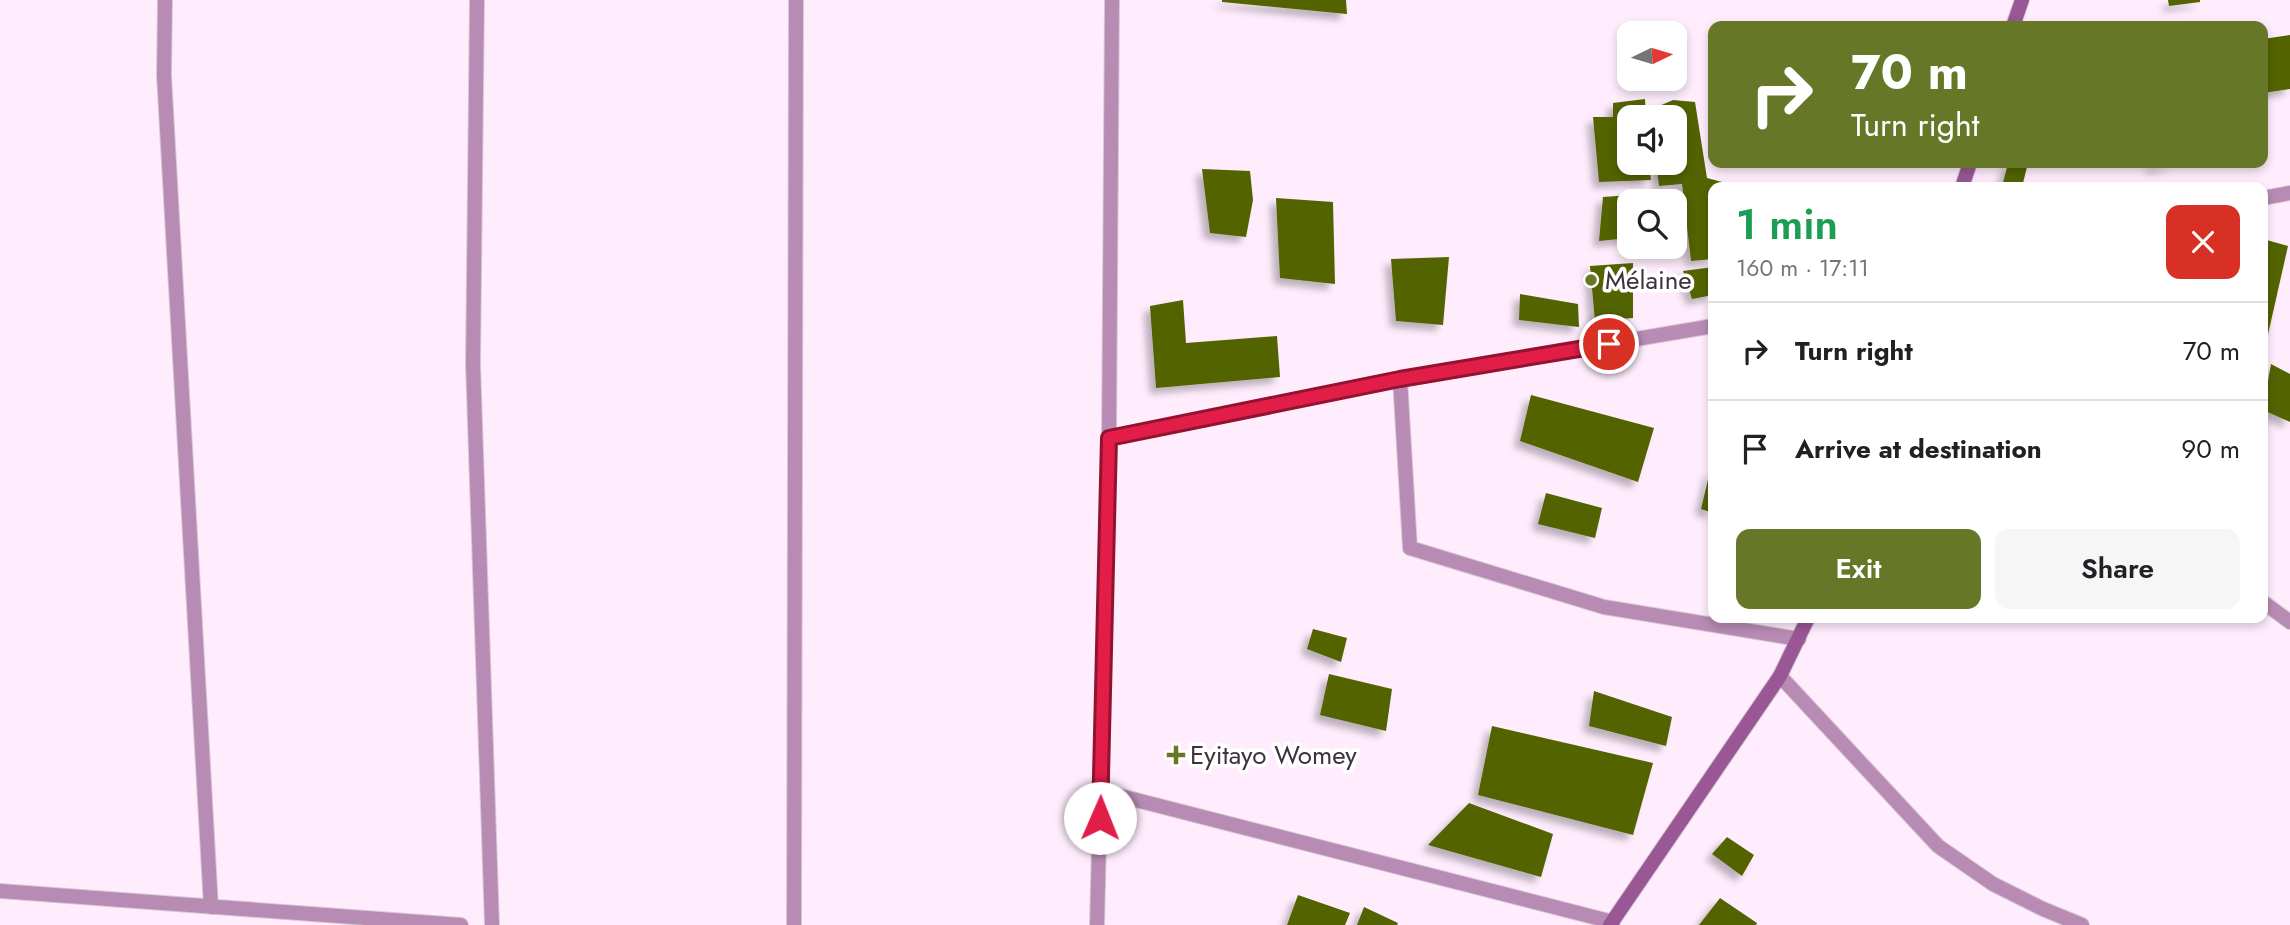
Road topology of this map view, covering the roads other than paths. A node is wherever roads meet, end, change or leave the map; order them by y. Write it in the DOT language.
graph roads {
  1 [pos="165,0"];
  2 [pos="477,0"];
  3 [pos="796,0"];
  4 [pos="1112,0"];
  5 [pos="2022,0"];
  6 [pos="2015,21"];
  7 [pos="2290,193"];
  8 [pos="2268,197"];
  9 [pos="1708,327"];
  10 [pos="1400,379"];
  11 [pos="1109,438"];
  12 [pos="2268,606"];
  13 [pos="2290,622"];
  14 [pos="1806,623"];
  15 [pos="1799,639"];
  16 [pos="1780,676"];
  17 [pos="1101,791"];
  18 [pos="0,891"];
  19 [pos="211,907"];
  20 [pos="1611,923"];
  21 [pos="461,925"];
  22 [pos="492,925"];
  23 [pos="794,925"];
  24 [pos="1097,925"];
  25 [pos="2082,925"];
  1 -- 19 [label="street"];
  2 -- 22 [label="street"];
  3 -- 23 [label="street"];
  4 -- 11 [label="street"];
  5 -- 6 [label="main road"];
  7 -- 8 [label="street"];
  9 -- 10 [label="street"];
  10 -- 11 [label="street"];
  10 -- 15 [label="street"];
  11 -- 17 [label="street"];
  12 -- 13 [label="street"];
  14 -- 15 [label="main road"];
  15 -- 16 [label="main road"];
  16 -- 20 [label="main road"];
  16 -- 25 [label="street"];
  17 -- 20 [label="street"];
  17 -- 24 [label="street"];
  18 -- 19 [label="street"];
  19 -- 21 [label="street"];
}
